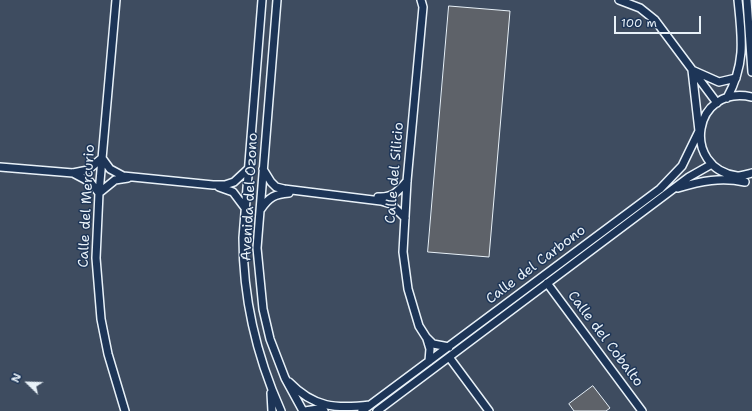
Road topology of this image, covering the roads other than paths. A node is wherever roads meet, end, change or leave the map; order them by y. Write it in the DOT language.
graph roads {
  1 [pos="116,0"];
  2 [pos="262,0"];
  3 [pos="277,0"];
  4 [pos="619,0"];
  5 [pos="738,0"];
  6 [pos="747,0"];
  7 [pos="424,2"];
  8 [pos="692,70"];
  9 [pos="752,72"];
  10 [pos="736,78"];
  11 [pos="752,97"];
  12 [pos="726,98"];
  13 [pos="717,103"];
  14 [pos="700,131"];
  15 [pos="102,158"];
  16 [pos="712,164"];
  17 [pos="0,167"];
  18 [pos="248,169"];
  19 [pos="263,169"];
  20 [pos="73,173"];
  21 [pos="752,173"];
  22 [pos="738,176"];
  23 [pos="132,178"];
  24 [pos="407,181"];
  25 [pos="749,183"];
  26 [pos="213,185"];
  27 [pos="674,189"];
  28 [pos="295,192"];
  29 [pos="99,193"];
  30 [pos="372,198"];
  31 [pos="245,208"];
  32 [pos="259,212"];
  33 [pos="405,218"];
  34 [pos="547,283"];
  35 [pos="426,337"];
  36 [pos="449,347"];
  37 [pos="449,357"];
  38 [pos="429,361"];
  39 [pos="286,378"];
  40 [pos="271,387"];
  41 [pos="371,405"];
  42 [pos="125,411"];
  43 [pos="272,411"];
  44 [pos="281,411"];
  45 [pos="304,411"];
  46 [pos="324,411"];
  47 [pos="362,411"];
  48 [pos="378,411"];
  49 [pos="489,411"];
  50 [pos="642,411"];
  1 -- 15 [label="street, Calle del Mercurio"];
  2 -- 18 [label="street"];
  3 -- 19 [label="street, Avenida del Ozono"];
  4 -- 8 [label="street"];
  5 -- 10 [label="street"];
  6 -- 9 [label="street"];
  7 -- 24 [label="street, Calle del Silicio"];
  8 -- 10 [label="street"];
  8 -- 13 [label="street"];
  8 -- 14 [label="street"];
  10 -- 12 [label="street"];
  11 -- 12 [label="street"];
  12 -- 13 [label="street"];
  13 -- 14 [label="street, Calle del Carbono"];
  14 -- 16 [label="street"];
  14 -- 36 [label="street, Calle del Carbono"];
  15 -- 20 [label="street"];
  15 -- 23 [label="street"];
  15 -- 29 [label="street, Calle del Mercurio"];
  16 -- 22 [label="street"];
  16 -- 27 [label="street, Calle del Carbono"];
  17 -- 20 [label="street"];
  18 -- 26 [label="street"];
  18 -- 31 [label="street"];
  19 -- 28 [label="street"];
  19 -- 32 [label="street, Avenida del Ozono"];
  20 -- 29 [label="street"];
  21 -- 22 [label="street"];
  22 -- 25 [label="street"];
  23 -- 26 [label="street"];
  23 -- 29 [label="street"];
  24 -- 30 [label="street"];
  24 -- 33 [label="street, Calle del Silicio"];
  25 -- 27 [label="street, Calle del Carbono"];
  26 -- 31 [label="street"];
  27 -- 34 [label="street, Calle del Carbono"];
  28 -- 30 [label="street"];
  28 -- 32 [label="street"];
  29 -- 42 [label="street, Calle del Mercurio"];
  30 -- 33 [label="street"];
  31 -- 40 [label="street"];
  32 -- 39 [label="street, Avenida del Ozono"];
  33 -- 35 [label="street, Calle del Silicio"];
  34 -- 37 [label="street, Calle del Carbono"];
  34 -- 50 [label="street, Calle del Cobalto"];
  35 -- 36 [label="street"];
  35 -- 38 [label="street, Calle del Silicio"];
  36 -- 38 [label="street, Calle del Carbono"];
  37 -- 48 [label="street, Calle del Carbono"];
  37 -- 49 [label="street"];
  38 -- 41 [label="street, Calle del Carbono"];
  39 -- 41 [label="street"];
  39 -- 45 [label="street, Avenida del Ozono"];
  40 -- 43 [label="street"];
  40 -- 44 [label="street"];
  41 -- 47 [label="street, Calle del Carbono"];
  45 -- 46 [label="street"];
}
